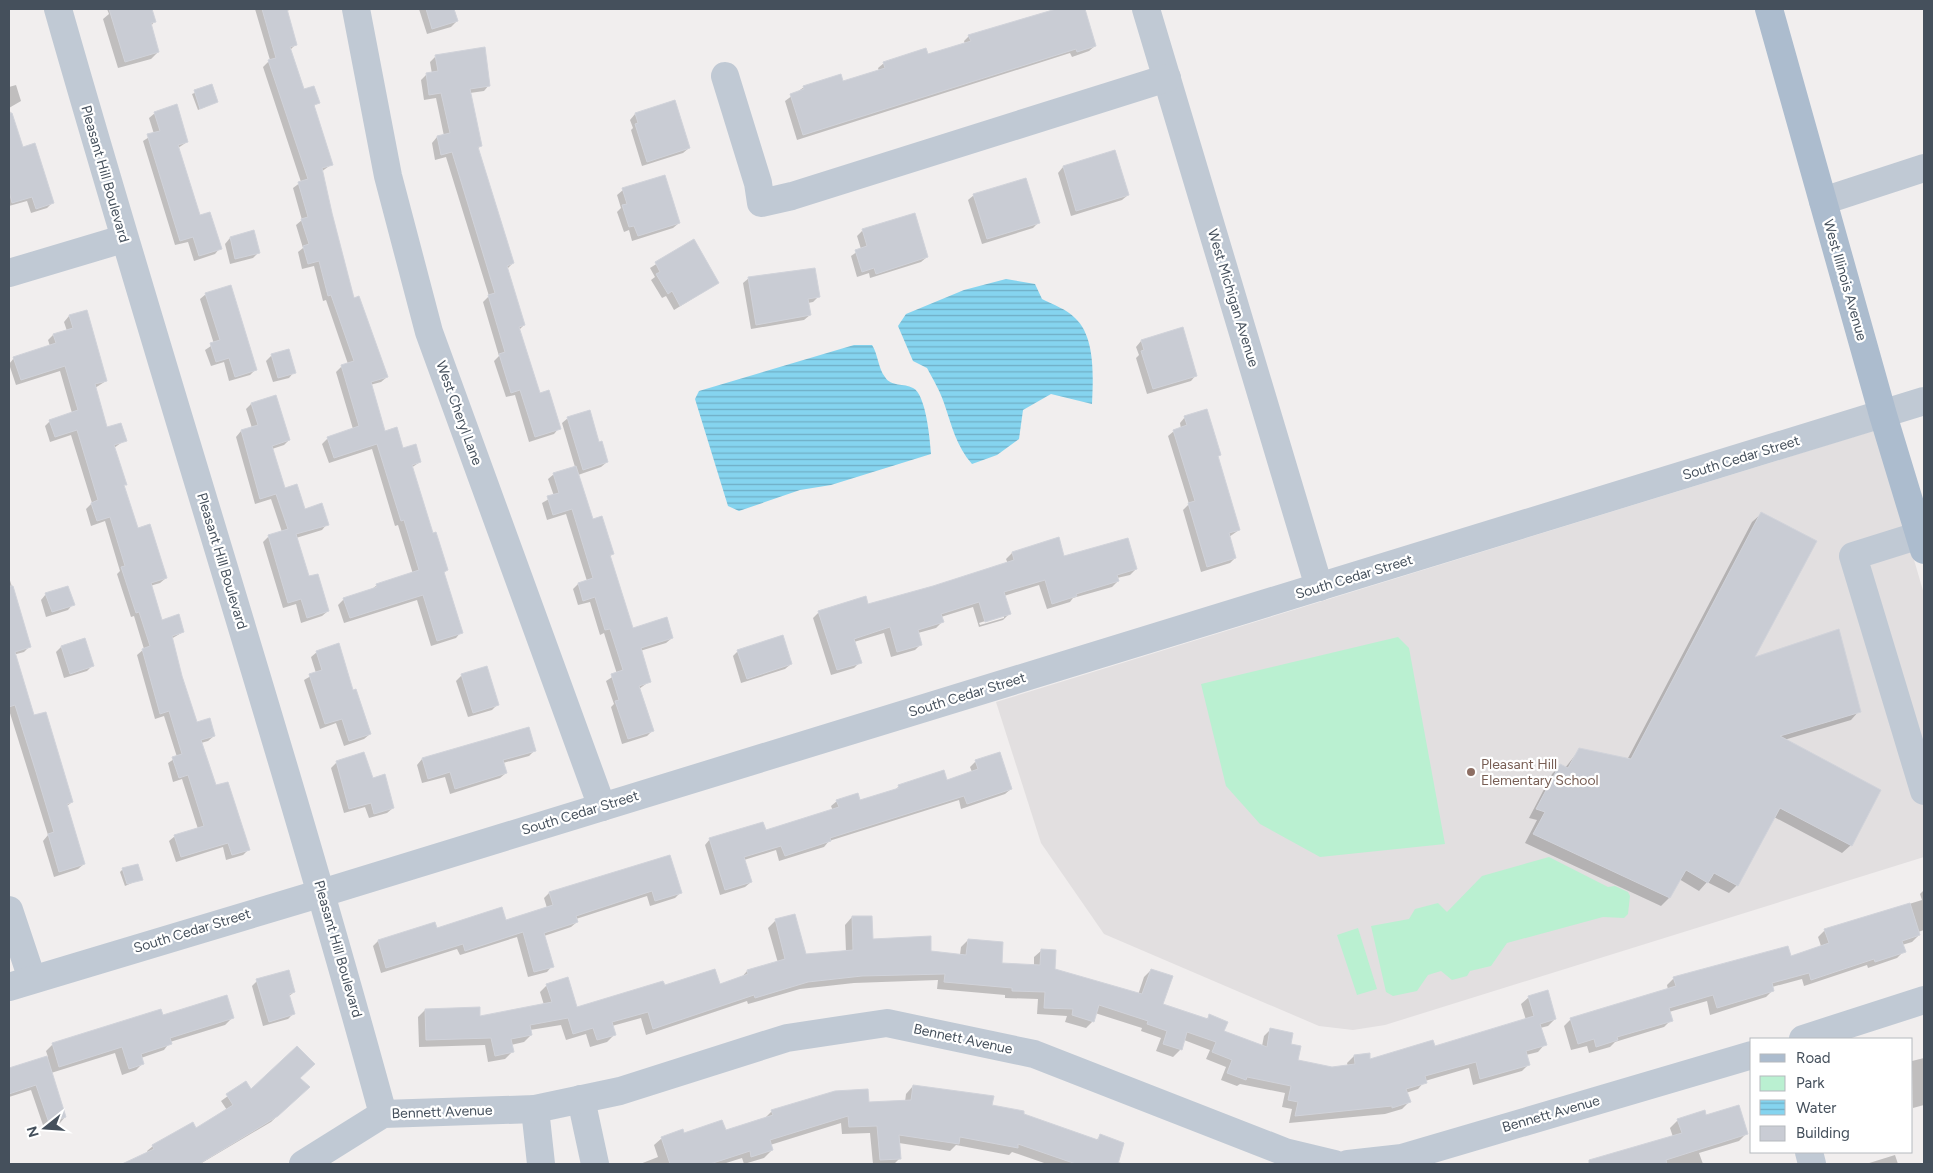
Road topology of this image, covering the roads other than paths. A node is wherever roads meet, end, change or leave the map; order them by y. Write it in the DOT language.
graph roads {
  1 [pos="58,9"];
  2 [pos="356,9"];
  3 [pos="1146,9"];
  4 [pos="1769,9"];
  5 [pos="726,76"];
  6 [pos="1167,78"];
  7 [pos="1924,168"];
  8 [pos="1823,201"];
  9 [pos="123,238"];
  10 [pos="9,273"];
  11 [pos="1924,401"];
  12 [pos="1883,415"];
  13 [pos="1922,542"];
  14 [pos="1319,587"];
  15 [pos="1924,791"];
  16 [pos="602,807"];
  17 [pos="322,892"];
  18 [pos="9,910"];
  19 [pos="20,983"];
  20 [pos="1924,1000"];
  21 [pos="1806,1038"];
  22 [pos="1750,1056"];
  23 [pos="581,1099"];
  24 [pos="535,1109"];
  25 [pos="384,1114"];
  26 [pos="303,1164"];
  27 [pos="541,1164"];
  28 [pos="595,1164"];
  29 [pos="1335,1164"];
  30 [pos="1348,1164"];
  1 -- 9 [label="street, Pleasant Hill Boulevard"];
  2 -- 16 [label="street, West Cheryl Lane"];
  3 -- 6 [label="street, West Michigan Avenue"];
  4 -- 8 [label="main road, West Illinois Avenue"];
  5 -- 6 [label="street"];
  6 -- 14 [label="street, West Michigan Avenue"];
  7 -- 8 [label="street"];
  8 -- 12 [label="main road, West Illinois Avenue"];
  9 -- 10 [label="street"];
  9 -- 17 [label="street, Pleasant Hill Boulevard"];
  11 -- 12 [label="street, South Cedar Street"];
  12 -- 13 [label="main road, West Illinois Avenue"];
  12 -- 14 [label="street, South Cedar Street"];
  13 -- 15 [label="street"];
  14 -- 16 [label="street, South Cedar Street"];
  16 -- 17 [label="street, South Cedar Street"];
  17 -- 19 [label="street, South Cedar Street"];
  17 -- 25 [label="street, Pleasant Hill Boulevard"];
  18 -- 19 [label="street"];
  20 -- 21 [label="street"];
  22 -- 30 [label="street, Bennett Avenue"];
  23 -- 24 [label="street, Bennett Avenue"];
  23 -- 28 [label="street"];
  23 -- 29 [label="street, Bennett Avenue"];
  24 -- 25 [label="street, Bennett Avenue"];
  24 -- 27 [label="street"];
  25 -- 26 [label="street, Bennett Avenue"];
}
